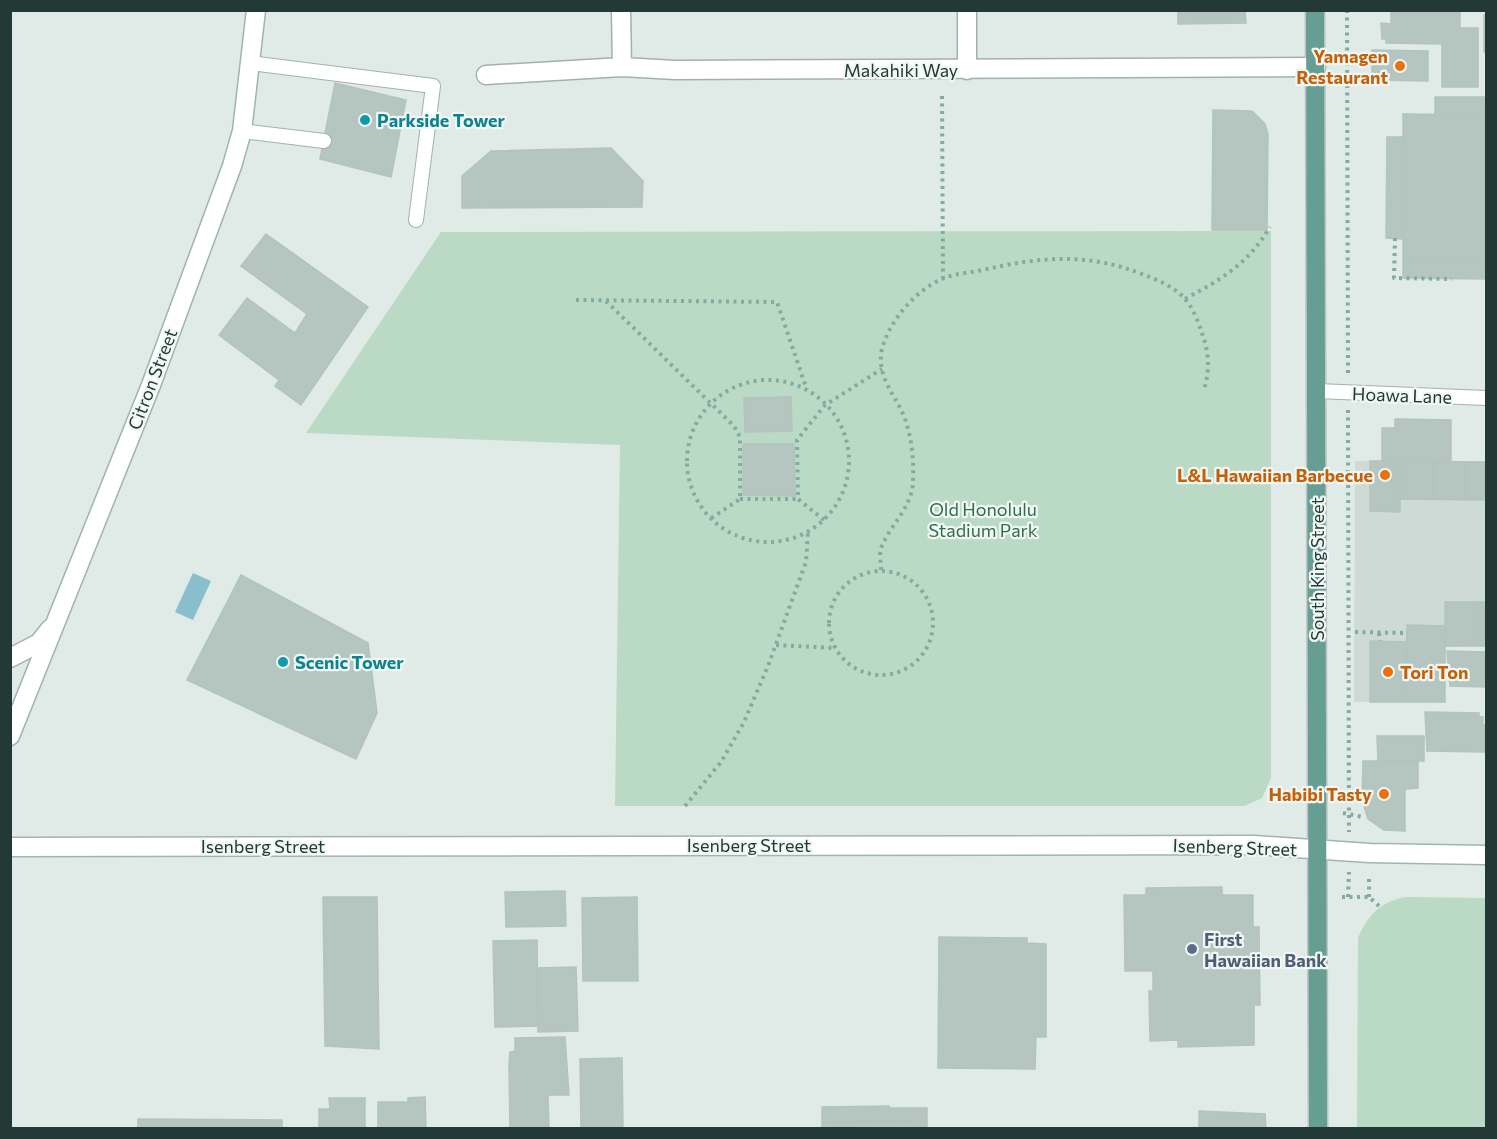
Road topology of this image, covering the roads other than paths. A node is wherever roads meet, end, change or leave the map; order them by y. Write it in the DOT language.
graph roads {
  1 [pos="256,10"];
  2 [pos="621,10"];
  3 [pos="967,10"];
  4 [pos="1316,10"];
  5 [pos="250,63"];
  6 [pos="622,67"];
  7 [pos="1316,67"];
  8 [pos="966,70"];
  9 [pos="486,75"];
  10 [pos="242,131"];
  11 [pos="324,141"];
  12 [pos="416,220"];
  13 [pos="1317,391"];
  14 [pos="1486,398"];
  15 [pos="57,621"];
  16 [pos="10,658"];
  17 [pos="10,736"];
  18 [pos="10,847"];
  19 [pos="1318,849"];
  20 [pos="1486,855"];
  21 [pos="1318,1128"];
  1 -- 5 [label="street, Citron Street"];
  2 -- 6 [label="street"];
  3 -- 8 [label="street"];
  4 -- 7 [label="main road, South King Street"];
  5 -- 10 [label="street, Citron Street"];
  5 -- 12 [label="lane"];
  6 -- 8 [label="street, Makahiki Way"];
  6 -- 9 [label="street, Makahiki Way"];
  7 -- 8 [label="street, Makahiki Way"];
  7 -- 13 [label="main road, South King Street"];
  10 -- 11 [label="lane"];
  10 -- 15 [label="street, Citron Street"];
  13 -- 14 [label="lane, Hoawa Lane"];
  13 -- 19 [label="main road, South King Street"];
  15 -- 16 [label="street"];
  15 -- 17 [label="street, Citron Street"];
  18 -- 19 [label="street, Isenberg Street"];
  19 -- 20 [label="street, Isenberg Street"];
  19 -- 21 [label="main road, South King Street"];
}
